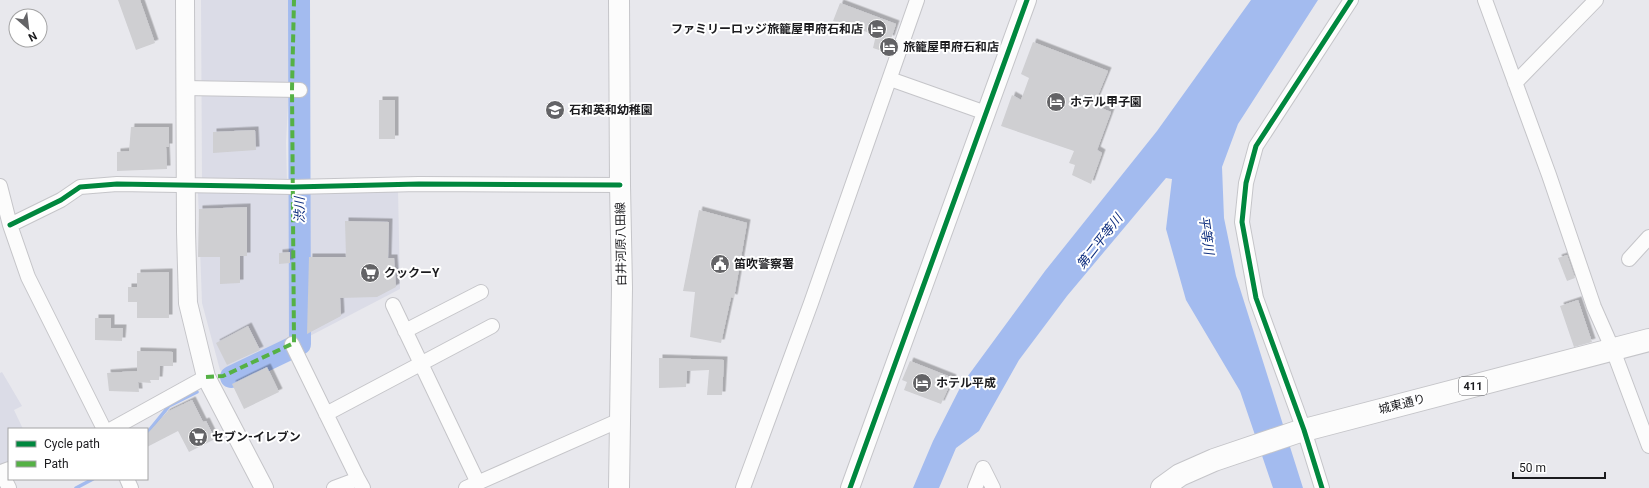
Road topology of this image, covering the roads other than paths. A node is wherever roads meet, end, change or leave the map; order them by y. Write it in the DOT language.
graph roads {
  1 [pos="186,0"];
  2 [pos="619,0"];
  3 [pos="917,0"];
  4 [pos="1028,0"];
  5 [pos="1351,0"];
  6 [pos="1485,0"];
  7 [pos="1596,0"];
  8 [pos="890,79"];
  9 [pos="1515,83"];
  10 [pos="185,88"];
  11 [pos="297,90"];
  12 [pos="986,113"];
  13 [pos="620,184"];
  14 [pos="187,185"];
  15 [pos="0,186"];
  16 [pos="10,225"];
  17 [pos="1649,237"];
  18 [pos="1629,259"];
  19 [pos="481,292"];
  20 [pos="393,305"];
  21 [pos="492,326"];
  22 [pos="405,331"];
  23 [pos="1649,340"];
  24 [pos="293,346"];
  25 [pos="1613,350"];
  26 [pos="421,364"];
  27 [pos="206,377"];
  28 [pos="326,414"];
  29 [pos="620,420"];
  30 [pos="104,428"];
  31 [pos="114,428"];
  32 [pos="1301,431"];
  33 [pos="1649,446"];
  34 [pos="8,469"];
  35 [pos="361,483"];
  36 [pos="472,485"];
  37 [pos="9,488"];
  38 [pos="264,488"];
  39 [pos="334,488"];
  40 [pos="619,488"];
  41 [pos="743,488"];
  42 [pos="850,488"];
  43 [pos="975,488"];
  44 [pos="993,488"];
  45 [pos="1162,488"];
  46 [pos="1322,488"];
  1 -- 10 [label="street"];
  2 -- 13 [label="main road, 白井河原八田線"];
  3 -- 8 [label="street"];
  4 -- 12 [label="street"];
  5 -- 32 [label="street"];
  6 -- 9 [label="street"];
  7 -- 9 [label="street"];
  8 -- 12 [label="street"];
  8 -- 41 [label="street"];
  9 -- 25 [label="street"];
  10 -- 11 [label="street"];
  10 -- 14 [label="street"];
  12 -- 42 [label="street"];
  13 -- 14 [label="street"];
  13 -- 29 [label="main road, 白井河原八田線"];
  14 -- 16 [label="street"];
  14 -- 27 [label="street"];
  15 -- 16 [label="street"];
  16 -- 30 [label="street"];
  17 -- 18 [label="street"];
  19 -- 22 [label="street"];
  20 -- 22 [label="street"];
  21 -- 26 [label="street"];
  22 -- 26 [label="street"];
  23 -- 25 [label="highway, 城東通り / 411"];
  24 -- 28 [label="street"];
  25 -- 32 [label="highway, 城東通り / 411"];
  25 -- 33 [label="street"];
  26 -- 28 [label="street"];
  26 -- 36 [label="street"];
  27 -- 31 [label="street"];
  27 -- 38 [label="street"];
  28 -- 35 [label="street"];
  29 -- 36 [label="street"];
  29 -- 40 [label="main road, 白井河原八田線"];
  32 -- 45 [label="highway, 城東通り / 411"];
  32 -- 46 [label="street"];
  34 -- 37 [label="street"];
  35 -- 39 [label="street"];
  43 -- 44 [label="street"];
}
